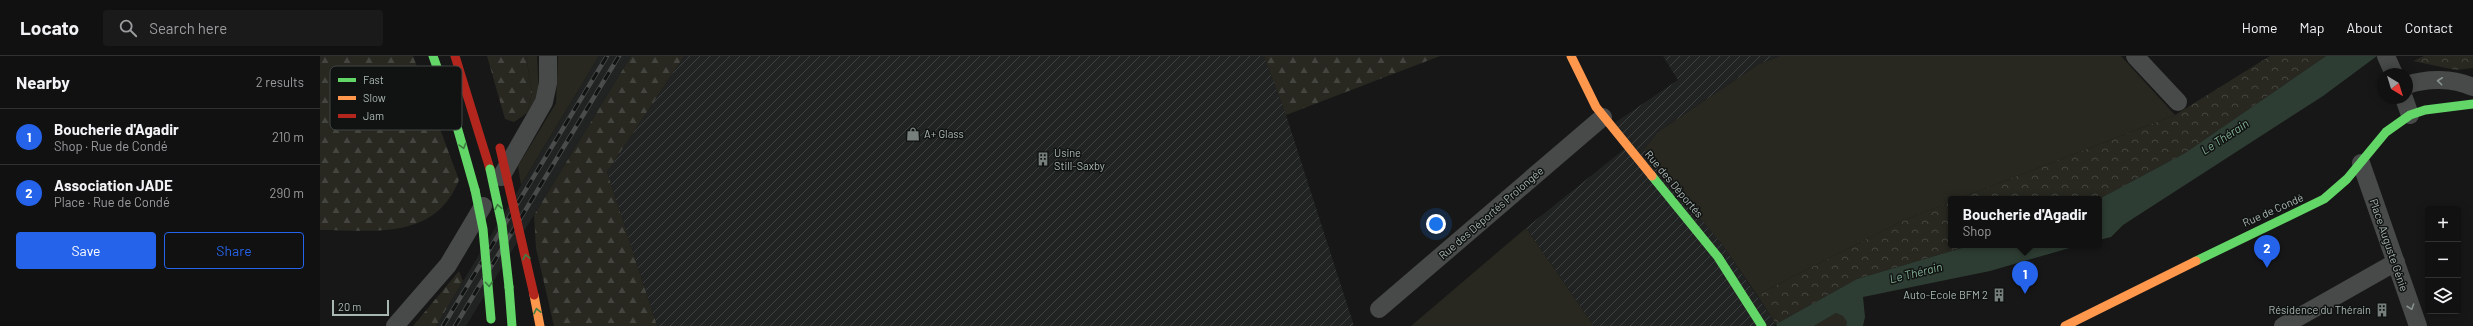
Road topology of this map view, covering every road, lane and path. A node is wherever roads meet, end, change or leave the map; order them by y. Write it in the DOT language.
graph roads {
  1 [pos="433,56"];
  2 [pos="455,56"];
  3 [pos="548,56"];
  4 [pos="1571,56"];
  5 [pos="2135,56"];
  6 [pos="2386,56"];
  7 [pos="458,65"];
  8 [pos="437,66"];
  9 [pos="2391,68"];
  10 [pos="462,72"];
  11 [pos="462,78"];
  12 [pos="2413,83"];
  13 [pos="2473,88"];
  14 [pos="477,96"];
  15 [pos="2178,102"];
  16 [pos="2406,104"];
  17 [pos="2473,104"];
  18 [pos="2410,115"];
  19 [pos="1603,117"];
  20 [pos="458,130"];
  21 [pos="499,145"];
  22 [pos="2361,163"];
  23 [pos="2396,262"];
  24 [pos="1379,309"];
  25 [pos="491,322"];
  26 [pos="395,326"];
  27 [pos="512,326"];
  28 [pos="540,326"];
  29 [pos="1762,326"];
  30 [pos="2065,326"];
  31 [pos="2284,326"];
  32 [pos="2418,326"];
  1 -- 8 [label="main road, one-way, bridge"];
  2 -- 7 [label="main road"];
  3 -- 26 [label="street"];
  4 -- 19 [label="main road, Rue des Déportés"];
  5 -- 15 [label="street"];
  6 -- 9 [label="street"];
  10 -- 14 [label="main road"];
  27 -- 11 [label="main road, one-way, bridge"];
  13 -- 12 [label="street, one-way"];
  16 -- 18 [label="street"];
  17 -- 18 [label="main road, Rue de Condé"];
  18 -- 22 [label="main road, Rue de Condé"];
  19 -- 24 [label="street, Rue des Déportés Prolongée"];
  19 -- 29 [label="main road, Rue des Déportés"];
  20 -- 25 [label="main road, one-way, bridge"];
  28 -- 21 [label="main road, one-way, bridge"];
  22 -- 23 [label="street, Place Auguste Génie"];
  22 -- 30 [label="main road, Rue de Condé"];
  23 -- 31 [label="street"];
  23 -- 32 [label="street, Place Auguste Génie, one-way"];
}
